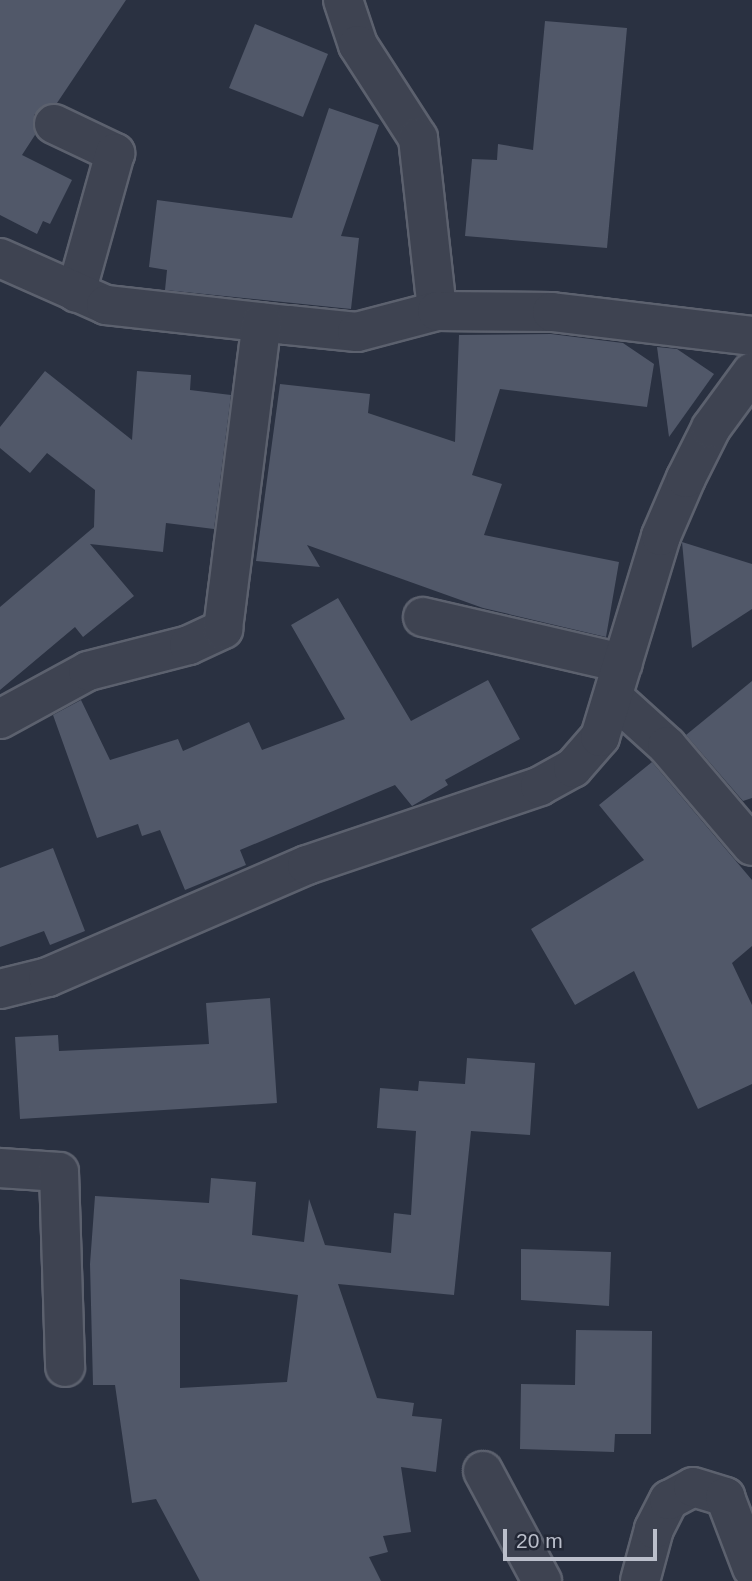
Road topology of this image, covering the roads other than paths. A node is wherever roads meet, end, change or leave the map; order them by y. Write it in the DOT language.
graph roads {
  1 [pos="343,0"];
  2 [pos="54,124"];
  3 [pos="0,258"];
  4 [pos="76,293"];
  5 [pos="437,311"];
  6 [pos="262,322"];
  7 [pos="752,336"];
  8 [pos="752,372"];
  9 [pos="423,617"];
  10 [pos="618,680"];
  11 [pos="0,719"];
  12 [pos="752,846"];
  13 [pos="0,989"];
  14 [pos="0,1168"];
  15 [pos="65,1367"];
  16 [pos="483,1471"];
  17 [pos="752,1568"];
  18 [pos="542,1581"];
  19 [pos="640,1581"];
  1 -- 5 [label="street"];
  2 -- 4 [label="street"];
  3 -- 4 [label="street"];
  4 -- 6 [label="street"];
  5 -- 6 [label="street"];
  5 -- 7 [label="street"];
  6 -- 11 [label="street"];
  8 -- 10 [label="street"];
  9 -- 10 [label="street"];
  10 -- 12 [label="street"];
  10 -- 13 [label="street"];
  14 -- 15 [label="street"];
  16 -- 18 [label="street"];
  17 -- 19 [label="street"];
}
